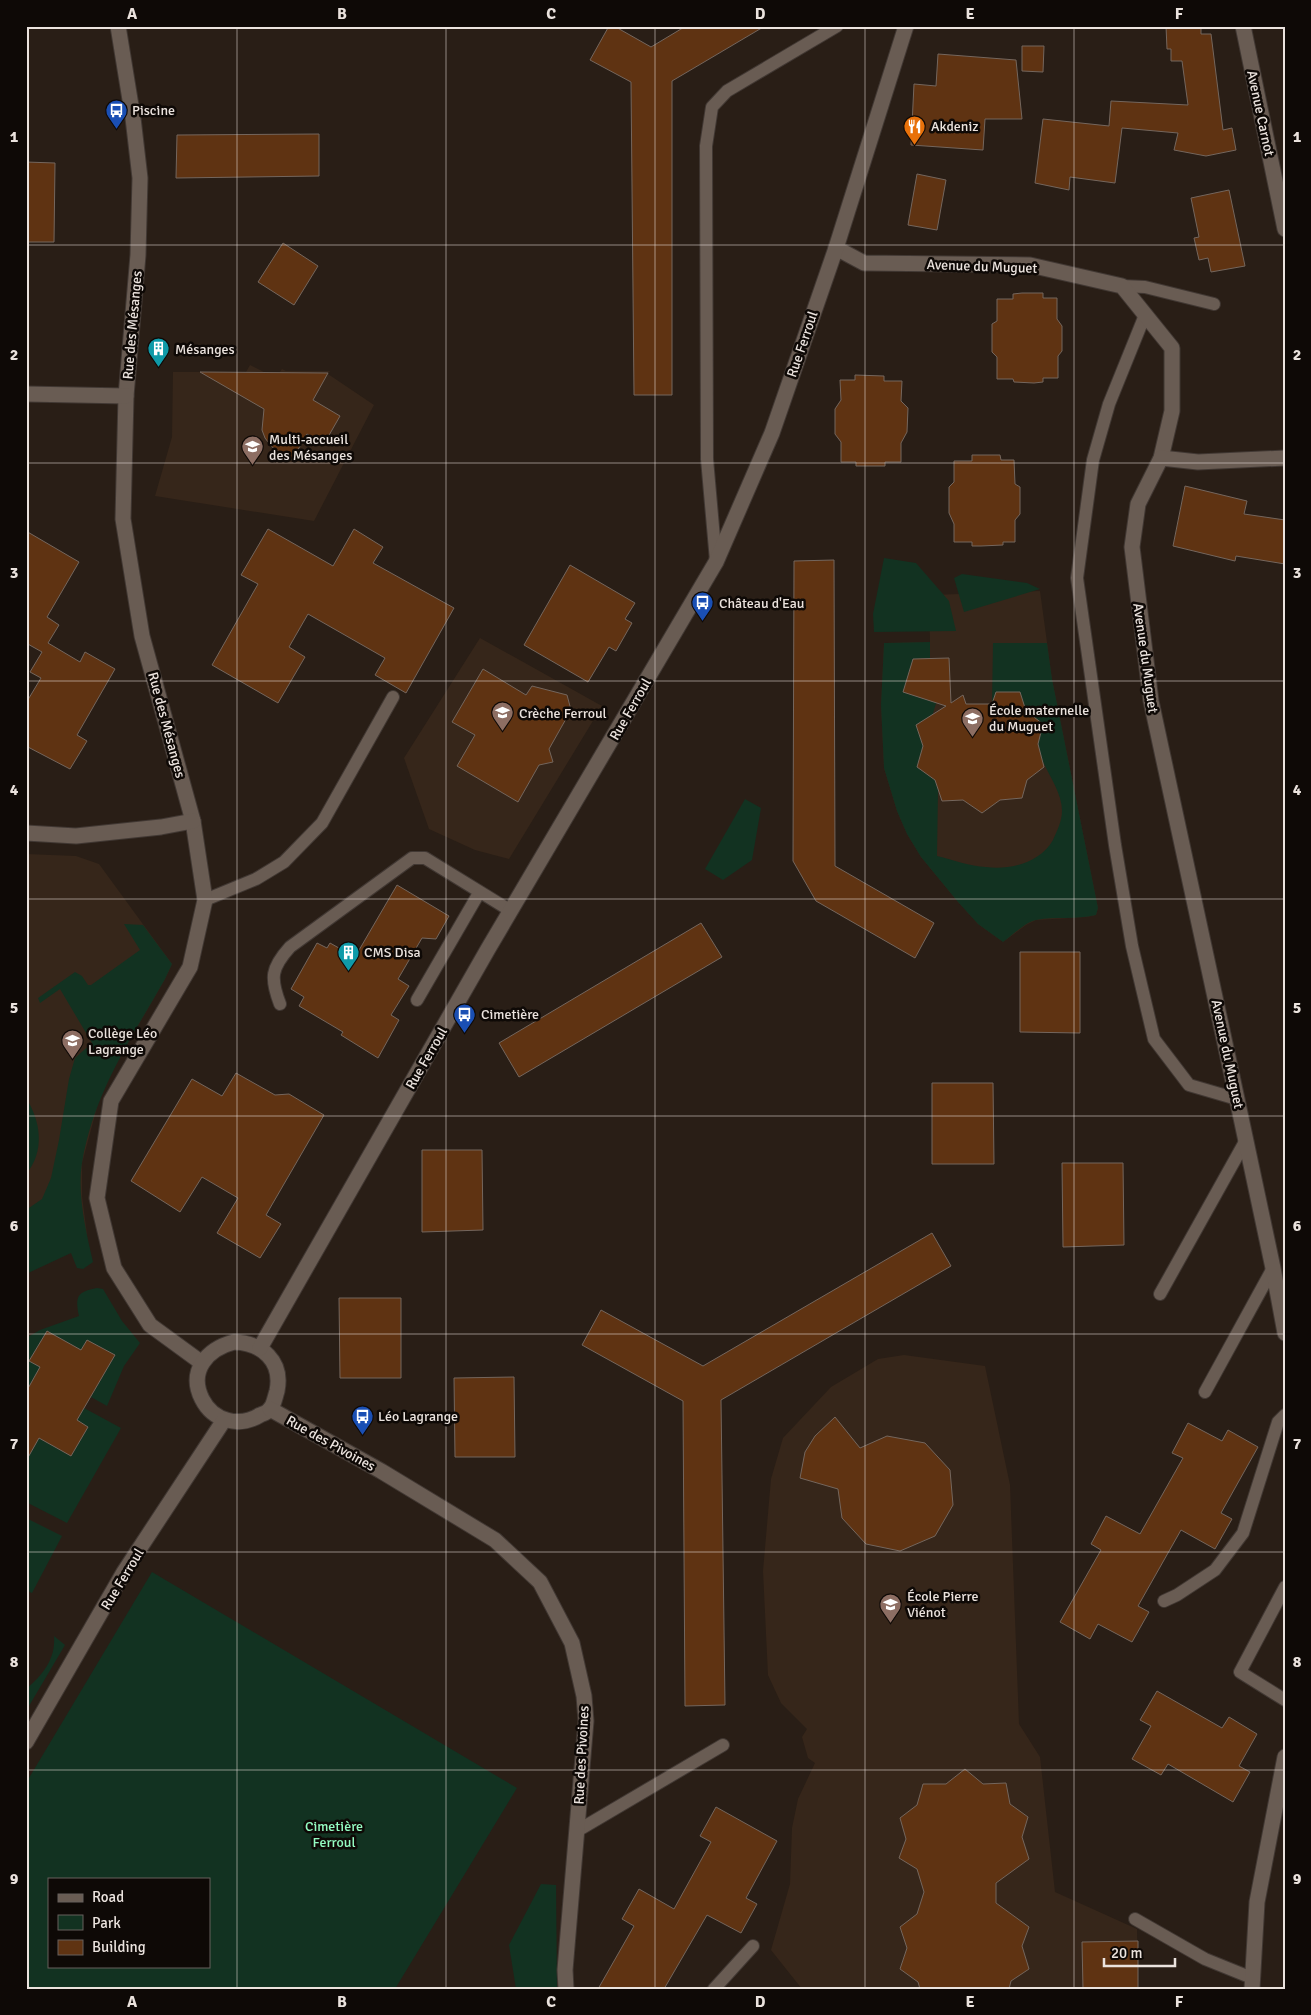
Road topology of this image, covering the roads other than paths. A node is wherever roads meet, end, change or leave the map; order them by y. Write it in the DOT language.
graph roads {
  1 [pos="118,26"];
  2 [pos="837,26"];
  3 [pos="906,26"];
  4 [pos="1243,26"];
  5 [pos="1285,229"];
  6 [pos="836,248"];
  7 [pos="1122,286"];
  8 [pos="1214,304"];
  9 [pos="1145,315"];
  10 [pos="26,394"];
  11 [pos="126,396"];
  12 [pos="1161,458"];
  13 [pos="1285,458"];
  14 [pos="716,562"];
  15 [pos="393,697"];
  16 [pos="193,821"];
  17 [pos="26,833"];
  18 [pos="479,893"];
  19 [pos="205,900"];
  20 [pos="511,911"];
  21 [pos="417,1000"];
  22 [pos="280,1004"];
  23 [pos="1237,1099"];
  24 [pos="1246,1140"];
  25 [pos="1273,1268"];
  26 [pos="1160,1294"];
  27 [pos="1285,1333"];
  28 [pos="260,1348"];
  29 [pos="202,1363"];
  30 [pos="1205,1392"];
  31 [pos="270,1409"];
  32 [pos="1285,1415"];
  33 [pos="224,1420"];
  34 [pos="1285,1587"];
  35 [pos="1164,1601"];
  36 [pos="1285,1700"];
  37 [pos="26,1742"];
  38 [pos="722,1745"];
  39 [pos="1285,1757"];
  40 [pos="576,1831"];
  41 [pos="1135,1920"];
  42 [pos="754,1946"];
  43 [pos="1252,1984"];
  44 [pos="566,1989"];
  45 [pos="714,1989"];
  1 -- 11 [label="street, Rue des Mésanges"];
  2 -- 14 [label="lane"];
  3 -- 6 [label="street, Rue Ferroul"];
  4 -- 5 [label="street, Avenue Carnot"];
  6 -- 7 [label="street, Avenue du Muguet"];
  6 -- 14 [label="street, Rue Ferroul"];
  7 -- 8 [label="lane"];
  7 -- 9 [label="street, Avenue du Muguet"];
  9 -- 12 [label="street, Avenue du Muguet"];
  9 -- 23 [label="lane"];
  10 -- 11 [label="street"];
  11 -- 16 [label="street, Rue des Mésanges"];
  12 -- 13 [label="street"];
  12 -- 23 [label="street, Avenue du Muguet"];
  14 -- 20 [label="street, Rue Ferroul"];
  15 -- 19 [label="lane"];
  16 -- 17 [label="street"];
  16 -- 19 [label="street, Rue des Mésanges"];
  18 -- 20 [label="lane"];
  18 -- 21 [label="lane"];
  18 -- 22 [label="lane"];
  19 -- 29 [label="street, Rue des Mésanges"];
  20 -- 28 [label="street, Rue Ferroul"];
  23 -- 24 [label="street, Avenue du Muguet"];
  24 -- 25 [label="street, Avenue du Muguet"];
  24 -- 26 [label="lane"];
  25 -- 27 [label="street, Avenue du Muguet"];
  25 -- 30 [label="lane"];
  28 -- 29 [label="street"];
  28 -- 31 [label="street"];
  29 -- 33 [label="street"];
  31 -- 33 [label="street"];
  31 -- 40 [label="street, Rue des Pivoines"];
  32 -- 35 [label="lane"];
  33 -- 37 [label="street, Rue Ferroul"];
  34 -- 36 [label="lane"];
  38 -- 40 [label="lane"];
  39 -- 43 [label="street"];
  40 -- 44 [label="street, Rue des Pivoines"];
  41 -- 43 [label="lane"];
  42 -- 45 [label="lane"];
}
